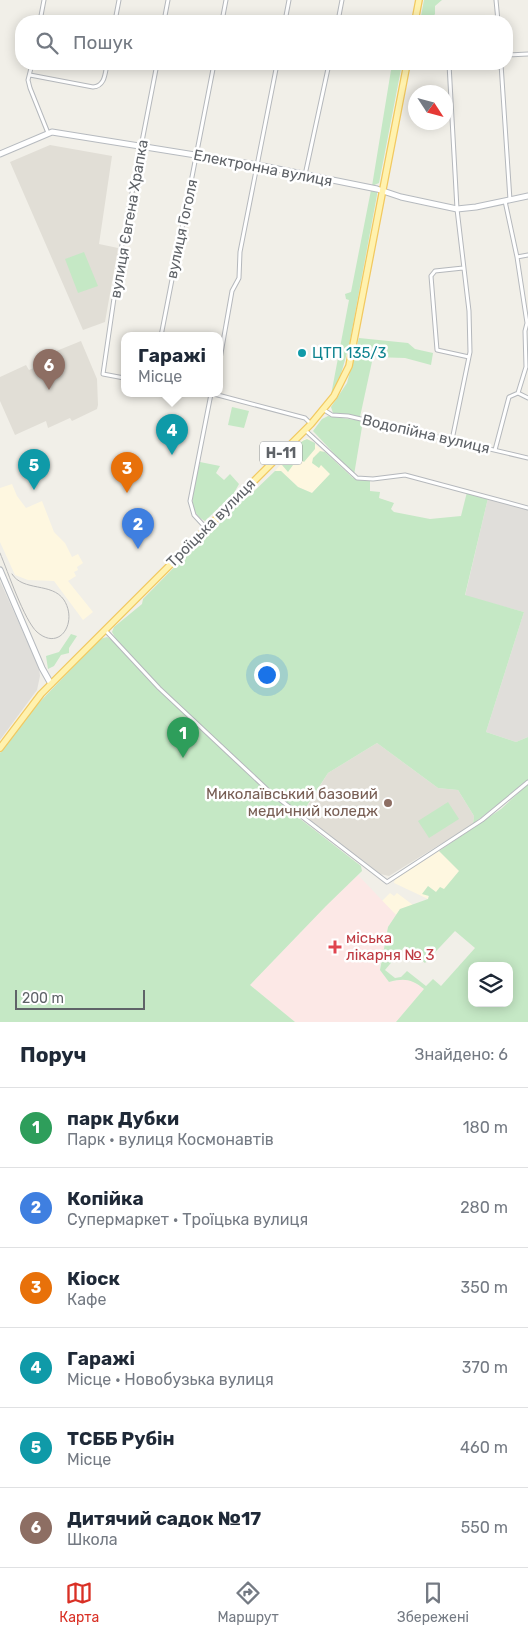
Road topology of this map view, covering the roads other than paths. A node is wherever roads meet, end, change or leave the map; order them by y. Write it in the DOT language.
graph roads {
  1 [pos="44,0"];
  2 [pos="119,0"];
  3 [pos="168,0"];
  4 [pos="226,0"];
  5 [pos="289,0"];
  6 [pos="342,0"];
  7 [pos="419,0"];
  8 [pos="496,0"];
  9 [pos="41,15"];
  10 [pos="116,15"];
  11 [pos="165,15"];
  12 [pos="223,15"];
  13 [pos="286,15"];
  14 [pos="339,15"];
  15 [pos="416,15"];
  16 [pos="497,15"];
  17 [pos="528,54"];
  18 [pos="513,55"];
  19 [pos="31,70"];
  20 [pos="106,70"];
  21 [pos="156,70"];
  22 [pos="213,70"];
  23 [pos="276,70"];
  24 [pos="328,70"];
  25 [pos="406,70"];
  26 [pos="449,70"];
  27 [pos="501,70"];
  28 [pos="30,75"];
  29 [pos="48,133"];
  30 [pos="142,146"];
  31 [pos="0,154"];
  32 [pos="198,155"];
  33 [pos="258,165"];
  34 [pos="305,175"];
  35 [pos="383,191"];
  36 [pos="528,196"];
  37 [pos="508,201"];
  38 [pos="457,209"];
  39 [pos="528,254"];
  40 [pos="517,257"];
  41 [pos="463,268"];
  42 [pos="528,323"];
  43 [pos="162,332"];
  44 [pos="223,342"];
  45 [pos="469,357"];
  46 [pos="121,377"];
  47 [pos="518,393"];
  48 [pos="211,397"];
  49 [pos="223,397"];
  50 [pos="528,398"];
  51 [pos="324,410"];
  52 [pos="311,424"];
  53 [pos="305,430"];
  54 [pos="452,440"];
  55 [pos="495,450"];
  56 [pos="528,458"];
  57 [pos="528,508"];
  58 [pos="206,528"];
  59 [pos="0,570"];
  60 [pos="105,629"];
  61 [pos="51,684"];
  62 [pos="0,748"];
  63 [pos="528,782"];
  1 -- 9 [label="street"];
  2 -- 10 [label="street"];
  3 -- 11 [label="street"];
  4 -- 12 [label="street"];
  5 -- 13 [label="street"];
  6 -- 14 [label="street"];
  7 -- 15 [label="main road"];
  8 -- 16 [label="street"];
  17 -- 18 [label="street"];
  19 -- 28 [label="street"];
  20 -- 28 [label="street"];
  21 -- 30 [label="street, вулиця Євгена Храпка"];
  22 -- 32 [label="street, вулиця Гоголя"];
  23 -- 33 [label="street"];
  24 -- 34 [label="street"];
  25 -- 35 [label="main road, Троїцька вулиця / Н-11"];
  26 -- 38 [label="street"];
  27 -- 37 [label="street"];
  28 -- 29 [label="street"];
  29 -- 30 [label="street, Електронна вулиця"];
  29 -- 31 [label="street"];
  30 -- 32 [label="street, Електронна вулиця"];
  30 -- 46 [label="street, вулиця Євгена Храпка"];
  32 -- 33 [label="street, Електронна вулиця"];
  32 -- 43 [label="street, вулиця Гоголя"];
  33 -- 34 [label="street, Електронна вулиця"];
  33 -- 44 [label="street"];
  34 -- 35 [label="street, Електронна вулиця"];
  35 -- 38 [label="street, Електронна вулиця"];
  35 -- 51 [label="main road, Троїцька вулиця / Н-11"];
  36 -- 37 [label="street, Електронна вулиця"];
  37 -- 38 [label="street, Електронна вулиця"];
  37 -- 40 [label="street"];
  38 -- 41 [label="street"];
  39 -- 40 [label="street"];
  40 -- 42 [label="street"];
  41 -- 45 [label="street"];
  41 -- 45 [label="street"];
  42 -- 47 [label="street"];
  45 -- 54 [label="street"];
  47 -- 50 [label="street"];
  47 -- 55 [label="street"];
  48 -- 58 [label="street"];
  49 -- 52 [label="street"];
  51 -- 52 [label="main road, Троїцька вулиця / Н-11"];
  51 -- 54 [label="street, Водопійна вулиця"];
  52 -- 53 [label="main road, Троїцька вулиця / Н-11"];
  53 -- 57 [label="street"];
  53 -- 58 [label="main road, Троїцька вулиця / Н-11"];
  54 -- 55 [label="street, Водопійна вулиця"];
  55 -- 56 [label="street, Водопійна вулиця"];
  58 -- 60 [label="main road, Троїцька вулиця / Н-11"];
  59 -- 61 [label="street"];
  60 -- 61 [label="main road, Троїцька вулиця / Н-11"];
  60 -- 63 [label="street"];
  61 -- 62 [label="main road, Троїцька вулиця / Н-11"];
}
